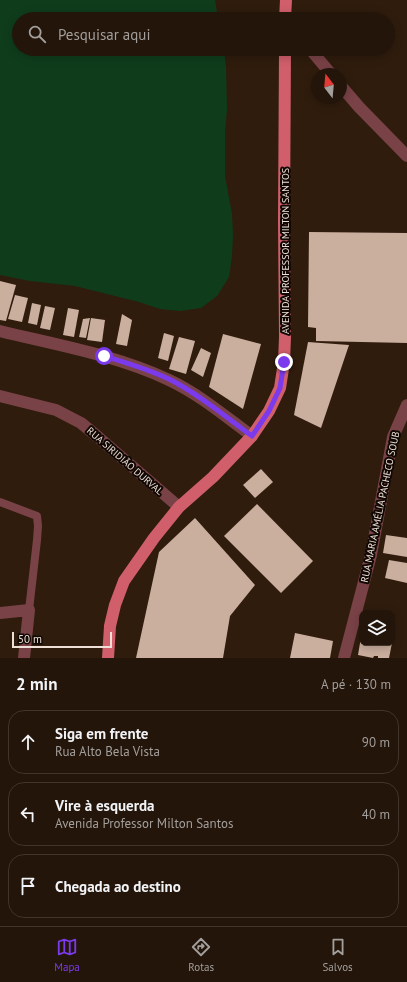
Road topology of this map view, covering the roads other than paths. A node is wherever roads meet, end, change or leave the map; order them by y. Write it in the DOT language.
graph roads {
  1 [pos="286,0"];
  2 [pos="286,12"];
  3 [pos="285,56"];
  4 [pos="316,56"];
  5 [pos="326,68"];
  6 [pos="347,93"];
  7 [pos="407,156"];
  8 [pos="0,331"];
  9 [pos="0,396"];
  10 [pos="407,405"];
  11 [pos="252,436"];
  12 [pos="0,502"];
  13 [pos="179,507"];
  14 [pos="29,610"];
  15 [pos="0,613"];
  16 [pos="24,658"];
  17 [pos="108,658"];
  18 [pos="344,658"];
  1 -- 2 [label="main road"];
  3 -- 11 [label="main road, AVENIDA PROFESSOR MILTON SANTOS"];
  4 -- 5 [label="street"];
  6 -- 7 [label="street"];
  8 -- 11 [label="street"];
  9 -- 13 [label="street, RUA SIRIDIÃO DURVAL"];
  10 -- 18 [label="street, RUA MARIA AMÉLIA PACHECO SOUB"];
  11 -- 13 [label="main road, AVENIDA PROFESSOR MILTON SANTOS"];
  12 -- 14 [label="lane"];
  13 -- 17 [label="main road, AVENIDA PROFESSOR MILTON SANTOS"];
  14 -- 15 [label="street"];
  14 -- 16 [label="street"];
}
